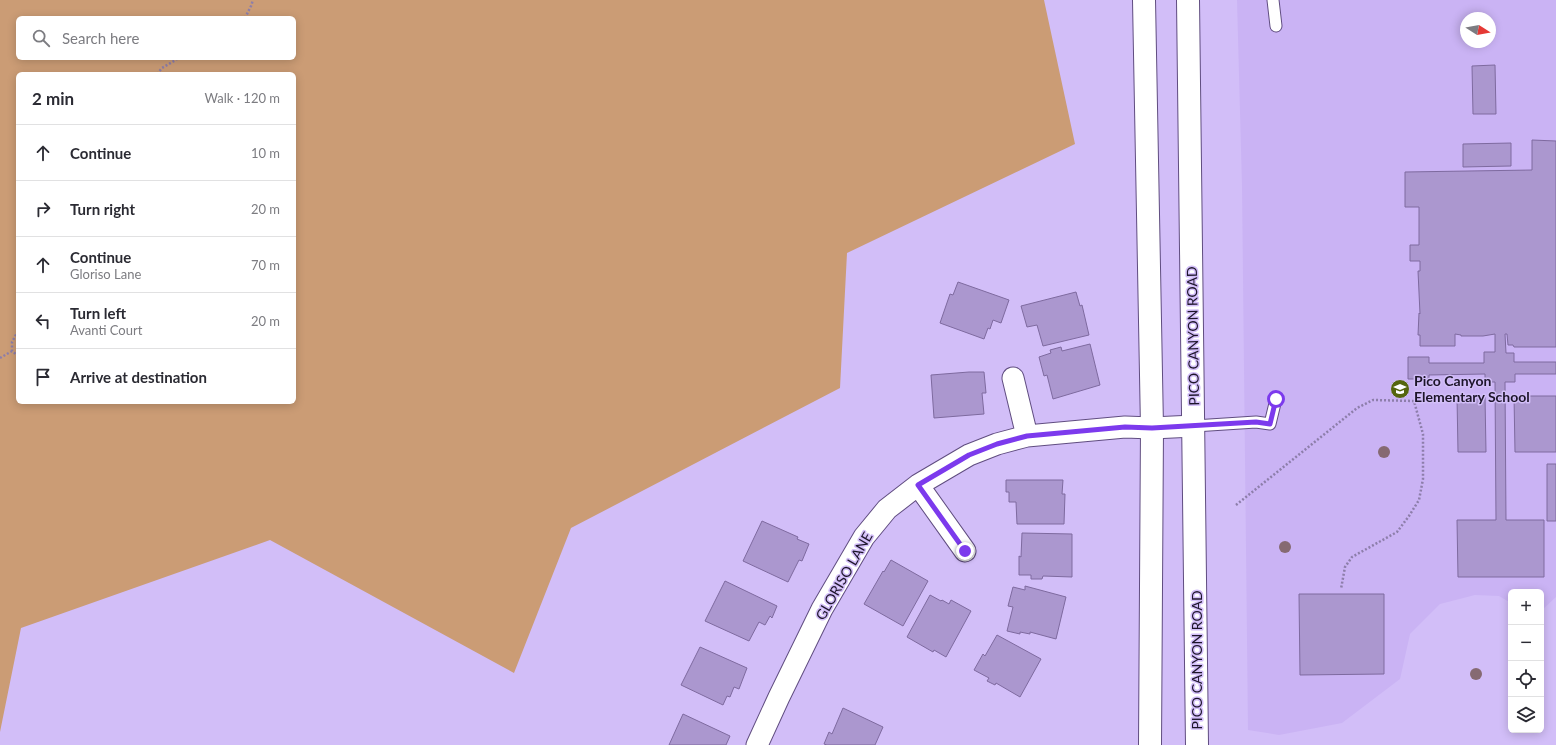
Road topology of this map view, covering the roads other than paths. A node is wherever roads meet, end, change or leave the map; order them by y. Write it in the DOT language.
graph roads {
  1 [pos="1144,0"];
  2 [pos="1188,0"];
  3 [pos="1273,0"];
  4 [pos="1276,26"];
  5 [pos="1013,378"];
  6 [pos="1276,399"];
  7 [pos="1194,426"];
  8 [pos="1152,428"];
  9 [pos="1027,436"];
  10 [pos="918,485"];
  11 [pos="965,551"];
  12 [pos="757,745"];
  13 [pos="1150,745"];
  14 [pos="1197,745"];
  1 -- 8 [label="main road"];
  2 -- 7 [label="main road, PICO CANYON ROAD"];
  3 -- 4 [label="lane"];
  5 -- 9 [label="street"];
  6 -- 7 [label="lane"];
  7 -- 8 [label="street, GLORISO LANE"];
  7 -- 14 [label="main road, PICO CANYON ROAD"];
  8 -- 9 [label="street, GLORISO LANE"];
  8 -- 13 [label="main road"];
  9 -- 10 [label="street, GLORISO LANE"];
  10 -- 11 [label="street"];
  10 -- 12 [label="street, GLORISO LANE"];
}
